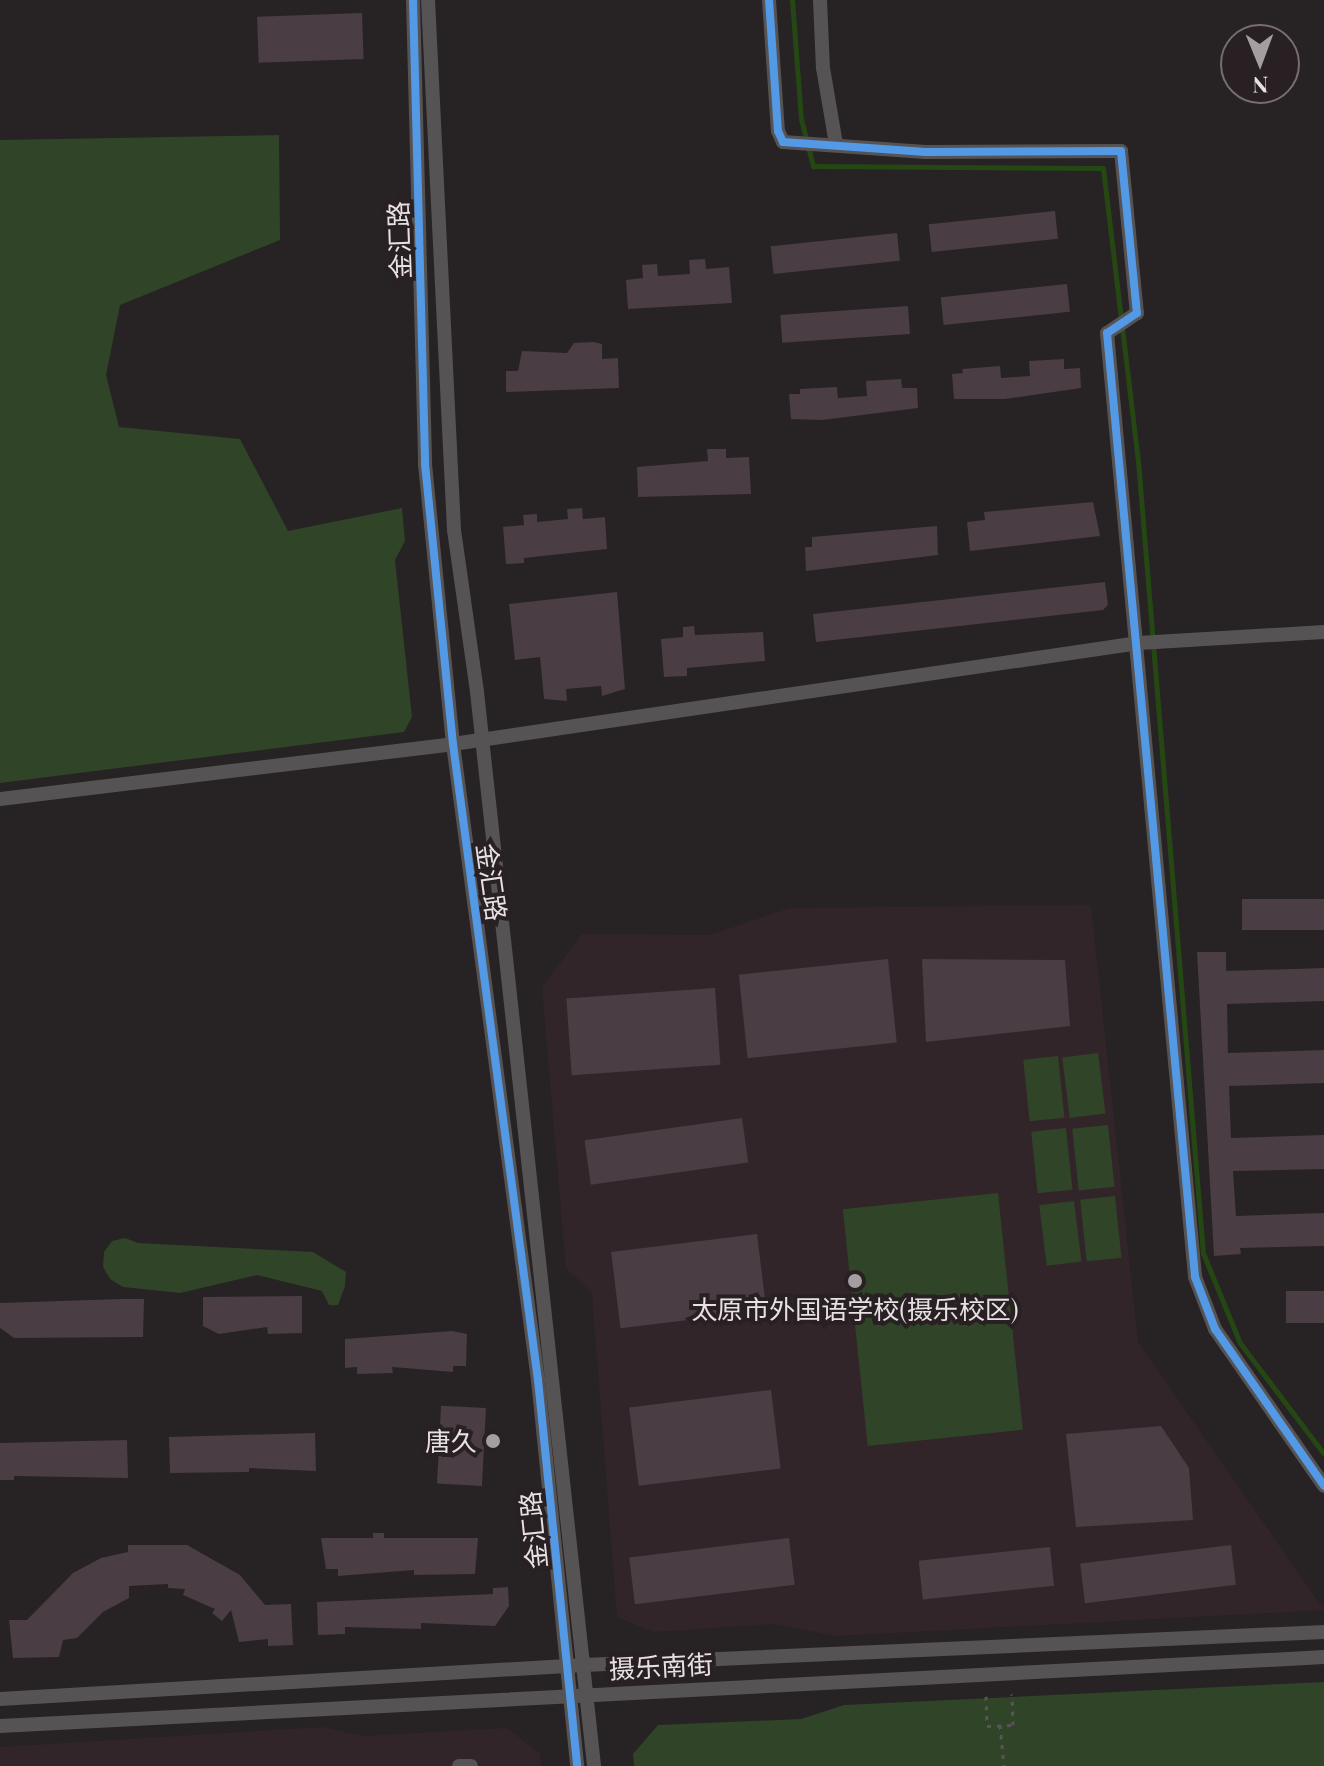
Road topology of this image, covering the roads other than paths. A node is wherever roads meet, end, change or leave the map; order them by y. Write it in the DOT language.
graph roads {
  1 [pos="413,0"];
  2 [pos="428,0"];
  3 [pos="769,0"];
  4 [pos="820,0"];
  5 [pos="836,144"];
  6 [pos="1324,632"];
  7 [pos="1139,643"];
  8 [pos="482,738"];
  9 [pos="453,744"];
  10 [pos="0,799"];
  11 [pos="1324,1486"];
  12 [pos="1324,1632"];
  13 [pos="1324,1657"];
  14 [pos="584,1665"];
  15 [pos="566,1666"];
  16 [pos="586,1694"];
  17 [pos="568,1695"];
  18 [pos="0,1699"];
  19 [pos="0,1726"];
  20 [pos="459,1766"];
  21 [pos="471,1766"];
  22 [pos="577,1766"];
  23 [pos="594,1766"];
  1 -- 9 [label="street, 金汇路"];
  2 -- 8 [label="street, 金汇路"];
  3 -- 5 [label="street"];
  4 -- 5 [label="street"];
  5 -- 7 [label="street"];
  6 -- 7 [label="street"];
  7 -- 8 [label="street"];
  7 -- 11 [label="street"];
  8 -- 9 [label="street"];
  8 -- 14 [label="street, 金汇路"];
  9 -- 10 [label="street"];
  9 -- 15 [label="street, 金汇路"];
  12 -- 14 [label="street, 摄乐南街"];
  13 -- 16 [label="street, 摄乐南街"];
  14 -- 15 [label="street, 摄乐南街"];
  14 -- 16 [label="street, 金汇路"];
  15 -- 17 [label="street, 金汇路"];
  15 -- 18 [label="street, 摄乐南街"];
  16 -- 17 [label="street, 摄乐南街"];
  16 -- 23 [label="street, 金汇路"];
  17 -- 19 [label="street, 摄乐南街"];
  17 -- 22 [label="street, 金汇路"];
  20 -- 21 [label="street"];
}
